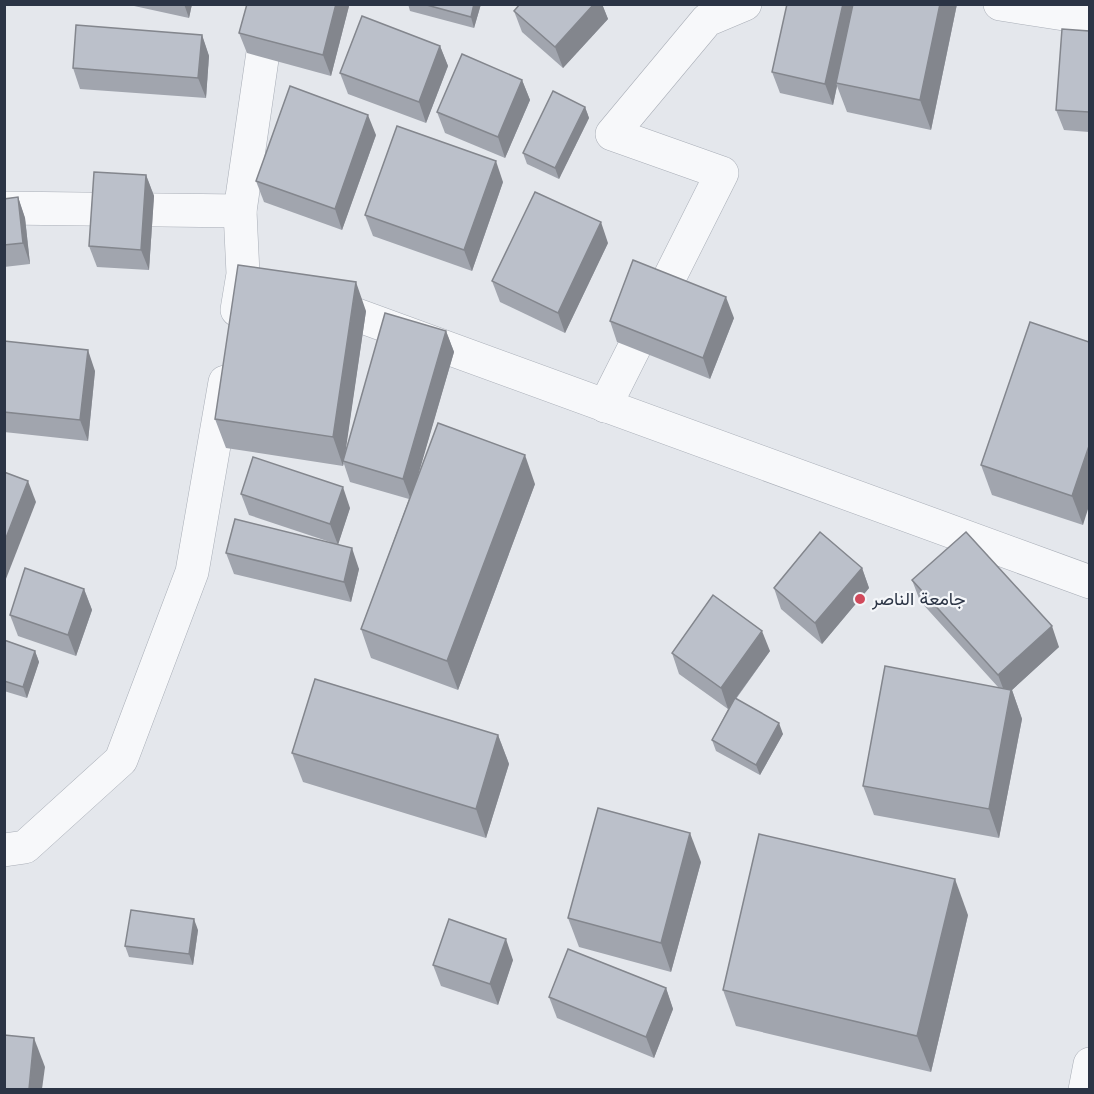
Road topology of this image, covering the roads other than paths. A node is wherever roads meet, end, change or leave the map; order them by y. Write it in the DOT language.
graph roads {
  1 [pos="270,4"];
  2 [pos="745,4"];
  3 [pos="1000,4"];
  4 [pos="1089,18"];
  5 [pos="4,208"];
  6 [pos="240,211"];
  7 [pos="243,274"];
  8 [pos="605,406"];
  9 [pos="1089,582"];
  10 [pos="4,850"];
  11 [pos="1089,1064"];
  12 [pos="1085,1089"];
  1 -- 6 [label="street"];
  2 -- 8 [label="street"];
  3 -- 4 [label="street"];
  5 -- 6 [label="street"];
  6 -- 7 [label="street"];
  7 -- 8 [label="street"];
  7 -- 10 [label="street"];
  8 -- 9 [label="street"];
  11 -- 12 [label="street"];
}
